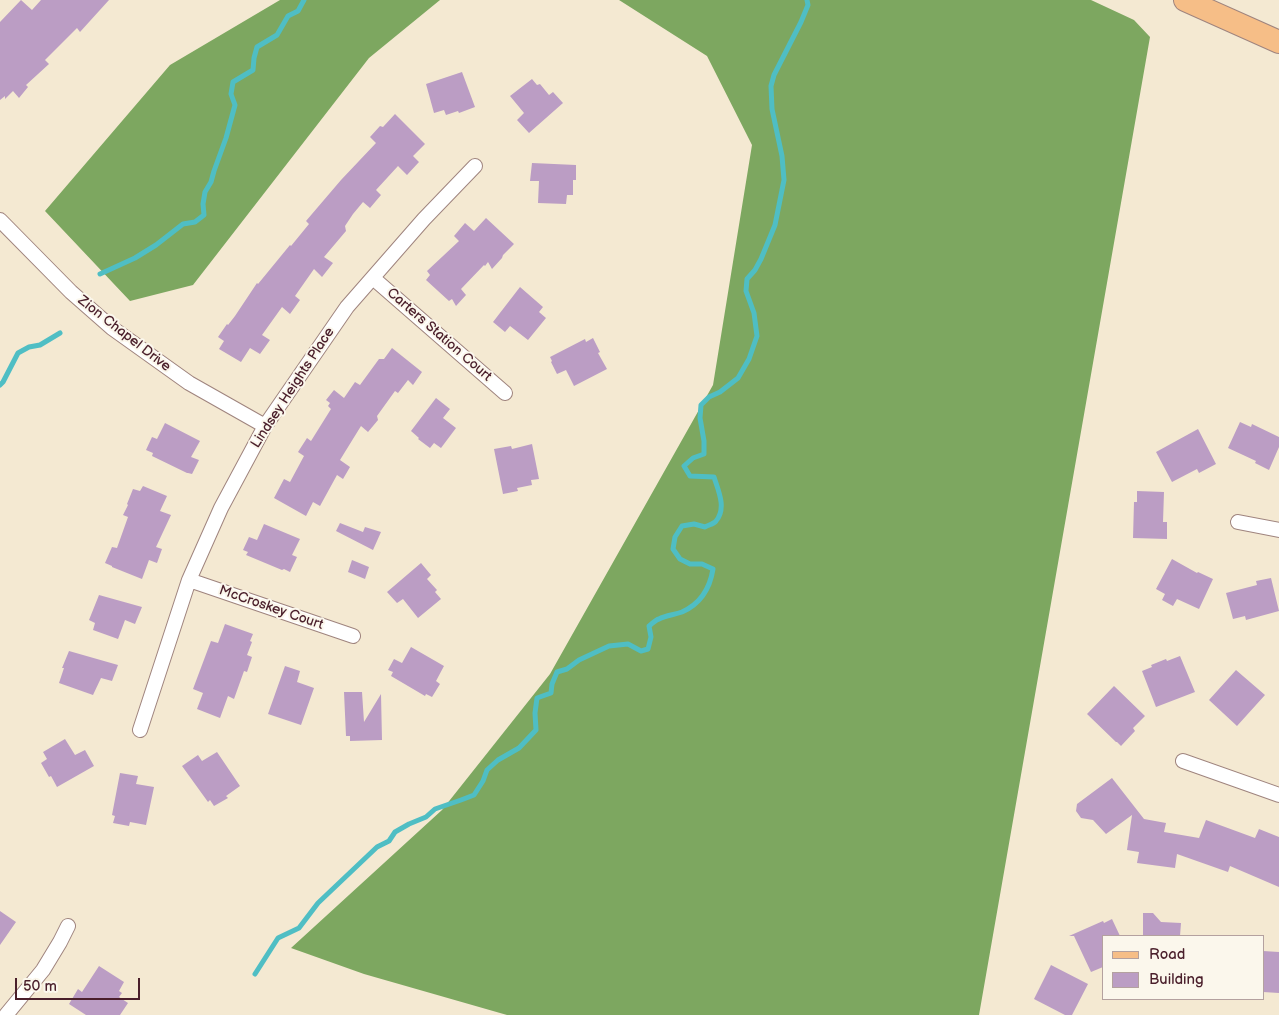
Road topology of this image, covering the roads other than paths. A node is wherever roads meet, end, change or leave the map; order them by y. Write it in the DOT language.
graph roads {
  1 [pos="1185,0"];
  2 [pos="1279,42"];
  3 [pos="475,166"];
  4 [pos="0,220"];
  5 [pos="373,278"];
  6 [pos="505,393"];
  7 [pos="265,426"];
  8 [pos="1238,522"];
  9 [pos="1279,530"];
  10 [pos="189,580"];
  11 [pos="353,636"];
  12 [pos="140,730"];
  13 [pos="1183,761"];
  14 [pos="1279,795"];
  15 [pos="68,926"];
  16 [pos="6,1015"];
  1 -- 2 [label="main road"];
  3 -- 5 [label="street, Lindsey Heights Place"];
  4 -- 7 [label="street, Zion Chapel Drive"];
  5 -- 6 [label="street, Carters Station Court"];
  5 -- 7 [label="street, Lindsey Heights Place"];
  7 -- 10 [label="street, Lindsey Heights Place"];
  8 -- 9 [label="street"];
  10 -- 11 [label="street, McCroskey Court"];
  10 -- 12 [label="street, Lindsey Heights Place"];
  13 -- 14 [label="street"];
  15 -- 16 [label="street"];
}
